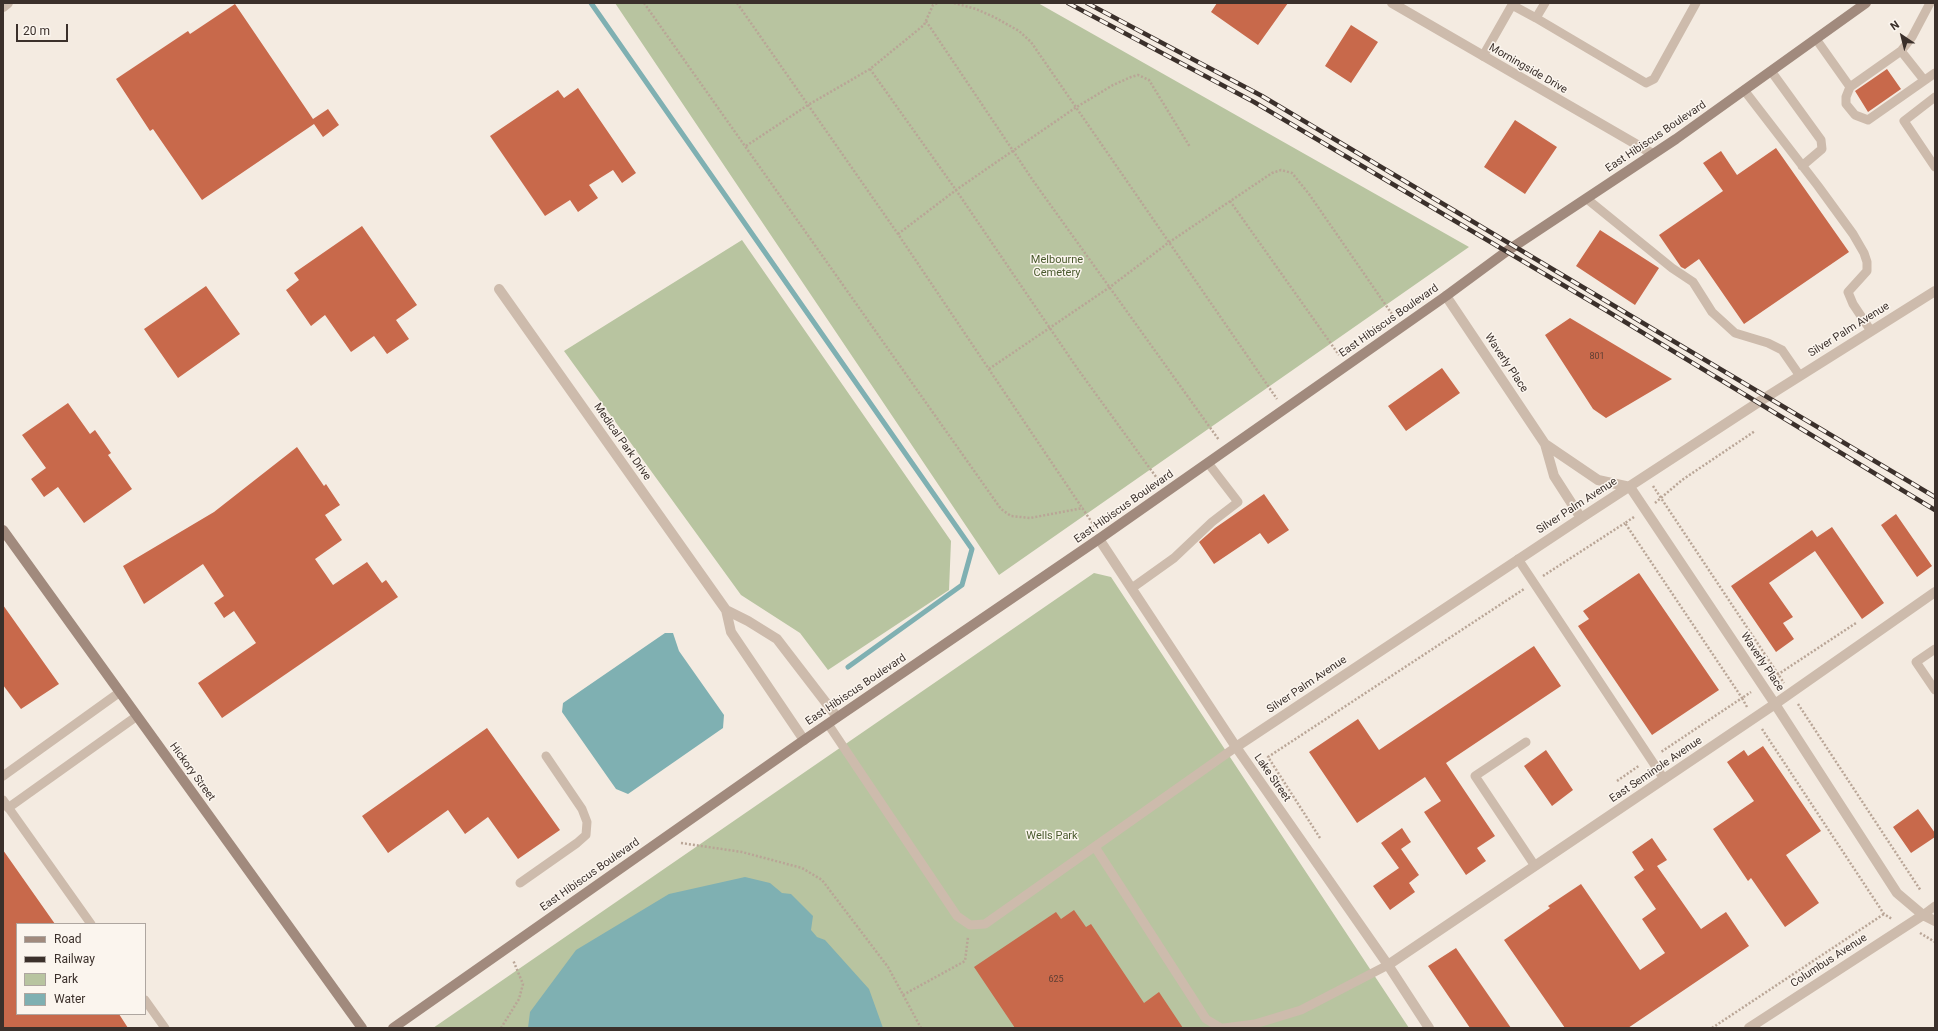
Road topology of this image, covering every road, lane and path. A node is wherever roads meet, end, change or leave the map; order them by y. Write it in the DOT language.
graph roads {
  1 [pos="8,3"];
  2 [pos="644,3"];
  3 [pos="737,3"];
  4 [pos="938,3"];
  5 [pos="954,3"];
  6 [pos="1392,3"];
  7 [pos="1545,3"];
  8 [pos="1696,3"];
  9 [pos="1866,3"];
  10 [pos="1930,3"];
  11 [pos="1512,4"];
  12 [pos="1404,6"];
  13 [pos="3,7"];
  14 [pos="1536,18"];
  15 [pos="926,21"];
  16 [pos="1816,39"];
  17 [pos="1901,51"];
  18 [pos="1483,56"];
  19 [pos="870,69"];
  20 [pos="1771,71"];
  21 [pos="1935,73"];
  22 [pos="1924,80"];
  23 [pos="1850,87"];
  24 [pos="1744,90"];
  25 [pos="1935,97"];
  26 [pos="808,105"];
  27 [pos="1075,108"];
  28 [pos="746,146"];
  29 [pos="1190,147"];
  30 [pos="1013,151"];
  31 [pos="1653,154"];
  32 [pos="1802,166"];
  33 [pos="1935,167"];
  34 [pos="956,190"];
  35 [pos="1587,199"];
  36 [pos="1230,201"];
  37 [pos="898,234"];
  38 [pos="1168,243"];
  39 [pos="1110,287"];
  40 [pos="499,289"];
  41 [pos="1935,291"];
  42 [pos="1446,296"];
  43 [pos="1050,327"];
  44 [pos="1401,327"];
  45 [pos="1871,331"];
  46 [pos="1346,366"];
  47 [pos="989,369"];
  48 [pos="1800,376"];
  49 [pos="1284,410"];
  50 [pos="1755,430"];
  51 [pos="1545,444"];
  52 [pos="1226,450"];
  53 [pos="1208,463"];
  54 [pos="1630,487"];
  55 [pos="1167,492"];
  56 [pos="1083,508"];
  57 [pos="1645,509"];
  58 [pos="1580,518"];
  59 [pos="1625,523"];
  60 [pos="3,530"];
  61 [pos="1101,538"];
  62 [pos="1518,560"];
  63 [pos="1534,583"];
  64 [pos="1132,588"];
  65 [pos="1935,592"];
  66 [pos="726,610"];
  67 [pos="1856,622"];
  68 [pos="1935,649"];
  69 [pos="1763,685"];
  70 [pos="1935,690"];
  71 [pos="120,692"];
  72 [pos="1742,698"];
  73 [pos="1776,704"];
  74 [pos="137,716"];
  75 [pos="837,717"];
  76 [pos="1755,718"];
  77 [pos="828,724"];
  78 [pos="804,740"];
  79 [pos="1526,742"];
  80 [pos="1236,747"];
  81 [pos="546,756"];
  82 [pos="1651,758"];
  83 [pos="3,776"];
  84 [pos="1664,779"];
  85 [pos="1616,781"];
  86 [pos="6,804"];
  87 [pos="1320,838"];
  88 [pos="661,840"];
  89 [pos="1095,847"];
  90 [pos="1536,866"];
  91 [pos="520,882"];
  92 [pos="1935,906"];
  93 [pos="1923,915"];
  94 [pos="1935,921"];
  95 [pos="90,923"];
  96 [pos="970,925"];
  97 [pos="508,948"];
  98 [pos="1388,965"];
  99 [pos="903,995"];
  100 [pos="146,1001"];
  101 [pos="165,1028"];
  102 [pos="362,1028"];
  103 [pos="393,1028"];
  104 [pos="501,1028"];
  105 [pos="921,1028"];
  106 [pos="1221,1028"];
  107 [pos="1224,1028"];
  108 [pos="1429,1028"];
  109 [pos="1712,1028"];
  110 [pos="1749,1028"];
  1 -- 13 [label="street"];
  2 -- 28 [label="path"];
  3 -- 26 [label="path"];
  4 -- 15 [label="path"];
  5 -- 27 [label="path"];
  6 -- 12 [label="street, Morningside Drive"];
  7 -- 14 [label="lane"];
  8 -- 14 [label="lane"];
  9 -- 16 [label="street, East Hibiscus Boulevard"];
  10 -- 17 [label="lane"];
  11 -- 14 [label="lane"];
  11 -- 18 [label="lane"];
  12 -- 18 [label="street, Morningside Drive"];
  15 -- 19 [label="path"];
  15 -- 30 [label="path"];
  16 -- 20 [label="street, East Hibiscus Boulevard"];
  16 -- 23 [label="lane"];
  17 -- 22 [label="lane"];
  17 -- 23 [label="lane"];
  18 -- 31 [label="street, Morningside Drive"];
  19 -- 26 [label="path"];
  19 -- 34 [label="path"];
  20 -- 24 [label="street, East Hibiscus Boulevard"];
  20 -- 32 [label="lane"];
  21 -- 22 [label="lane"];
  22 -- 23 [label="lane"];
  24 -- 31 [label="street, East Hibiscus Boulevard"];
  24 -- 32 [label="lane"];
  25 -- 33 [label="lane"];
  26 -- 28 [label="path"];
  26 -- 37 [label="path"];
  27 -- 29 [label="path"];
  27 -- 30 [label="path"];
  27 -- 38 [label="path"];
  28 -- 56 [label="path"];
  30 -- 34 [label="path"];
  30 -- 39 [label="path"];
  31 -- 35 [label="street, East Hibiscus Boulevard"];
  32 -- 45 [label="lane"];
  34 -- 37 [label="path"];
  34 -- 43 [label="path"];
  35 -- 42 [label="street, East Hibiscus Boulevard"];
  35 -- 48 [label="lane"];
  36 -- 38 [label="path"];
  36 -- 44 [label="path"];
  36 -- 46 [label="path"];
  37 -- 47 [label="path"];
  38 -- 39 [label="path"];
  38 -- 49 [label="path"];
  39 -- 43 [label="path"];
  39 -- 52 [label="path"];
  40 -- 66 [label="street, Medical Park Drive"];
  41 -- 45 [label="street, Silver Palm Avenue"];
  42 -- 44 [label="street, East Hibiscus Boulevard"];
  42 -- 51 [label="street, Waverly Place"];
  43 -- 47 [label="path"];
  43 -- 55 [label="path"];
  44 -- 46 [label="street, East Hibiscus Boulevard"];
  45 -- 48 [label="street, Silver Palm Avenue"];
  46 -- 49 [label="street, East Hibiscus Boulevard"];
  47 -- 56 [label="path"];
  48 -- 54 [label="street, Silver Palm Avenue"];
  49 -- 52 [label="street, East Hibiscus Boulevard"];
  50 -- 57 [label="path"];
  51 -- 54 [label="street, Waverly Place"];
  51 -- 58 [label="street, Waverly Place"];
  52 -- 53 [label="street, East Hibiscus Boulevard"];
  53 -- 55 [label="street, East Hibiscus Boulevard"];
  53 -- 64 [label="lane"];
  54 -- 57 [label="street, Waverly Place"];
  54 -- 58 [label="street, Silver Palm Avenue"];
  55 -- 61 [label="street, East Hibiscus Boulevard"];
  56 -- 61 [label="path"];
  57 -- 59 [label="path"];
  57 -- 69 [label="street, Waverly Place"];
  58 -- 62 [label="street, Silver Palm Avenue"];
  59 -- 63 [label="path"];
  59 -- 72 [label="path"];
  60 -- 71 [label="street, Hickory Street"];
  61 -- 64 [label="street, Lake Street"];
  61 -- 75 [label="street, East Hibiscus Boulevard"];
  62 -- 63 [label="lane"];
  62 -- 80 [label="street, Silver Palm Avenue"];
  63 -- 82 [label="lane"];
  63 -- 87 [label="path"];
  64 -- 80 [label="street, Lake Street"];
  65 -- 73 [label="street, East Seminole Avenue"];
  66 -- 75 [label="street"];
  66 -- 78 [label="street, Medical Park Drive"];
  67 -- 69 [label="path"];
  68 -- 70 [label="lane"];
  69 -- 72 [label="path"];
  69 -- 73 [label="street, Waverly Place"];
  71 -- 74 [label="street, Hickory Street"];
  71 -- 83 [label="lane"];
  72 -- 76 [label="path"];
  72 -- 82 [label="path"];
  73 -- 76 [label="street, East Seminole Avenue"];
  73 -- 93 [label="street, Waverly Place"];
  74 -- 86 [label="lane"];
  74 -- 102 [label="street, Hickory Street"];
  75 -- 77 [label="street, East Hibiscus Boulevard"];
  76 -- 84 [label="street, East Seminole Avenue"];
  76 -- 109 [label="path"];
  77 -- 78 [label="street, East Hibiscus Boulevard"];
  77 -- 96 [label="lane"];
  78 -- 88 [label="street, East Hibiscus Boulevard"];
  79 -- 90 [label="lane"];
  80 -- 89 [label="lane"];
  80 -- 98 [label="street, Lake Street"];
  81 -- 91 [label="lane"];
  82 -- 84 [label="lane"];
  82 -- 85 [label="path"];
  84 -- 90 [label="street, East Seminole Avenue"];
  86 -- 95 [label="lane"];
  88 -- 97 [label="street, East Hibiscus Boulevard"];
  88 -- 99 [label="path"];
  89 -- 96 [label="lane"];
  89 -- 106 [label="lane"];
  90 -- 98 [label="street, East Seminole Avenue"];
  92 -- 93 [label="lane"];
  93 -- 94 [label="street, Waverly Place"];
  93 -- 110 [label="street, Columbus Avenue"];
  96 -- 99 [label="path"];
  97 -- 103 [label="street, East Hibiscus Boulevard"];
  97 -- 104 [label="path"];
  98 -- 107 [label="lane"];
  98 -- 108 [label="street, Lake Street"];
  99 -- 105 [label="path"];
  100 -- 101 [label="lane"];
}
